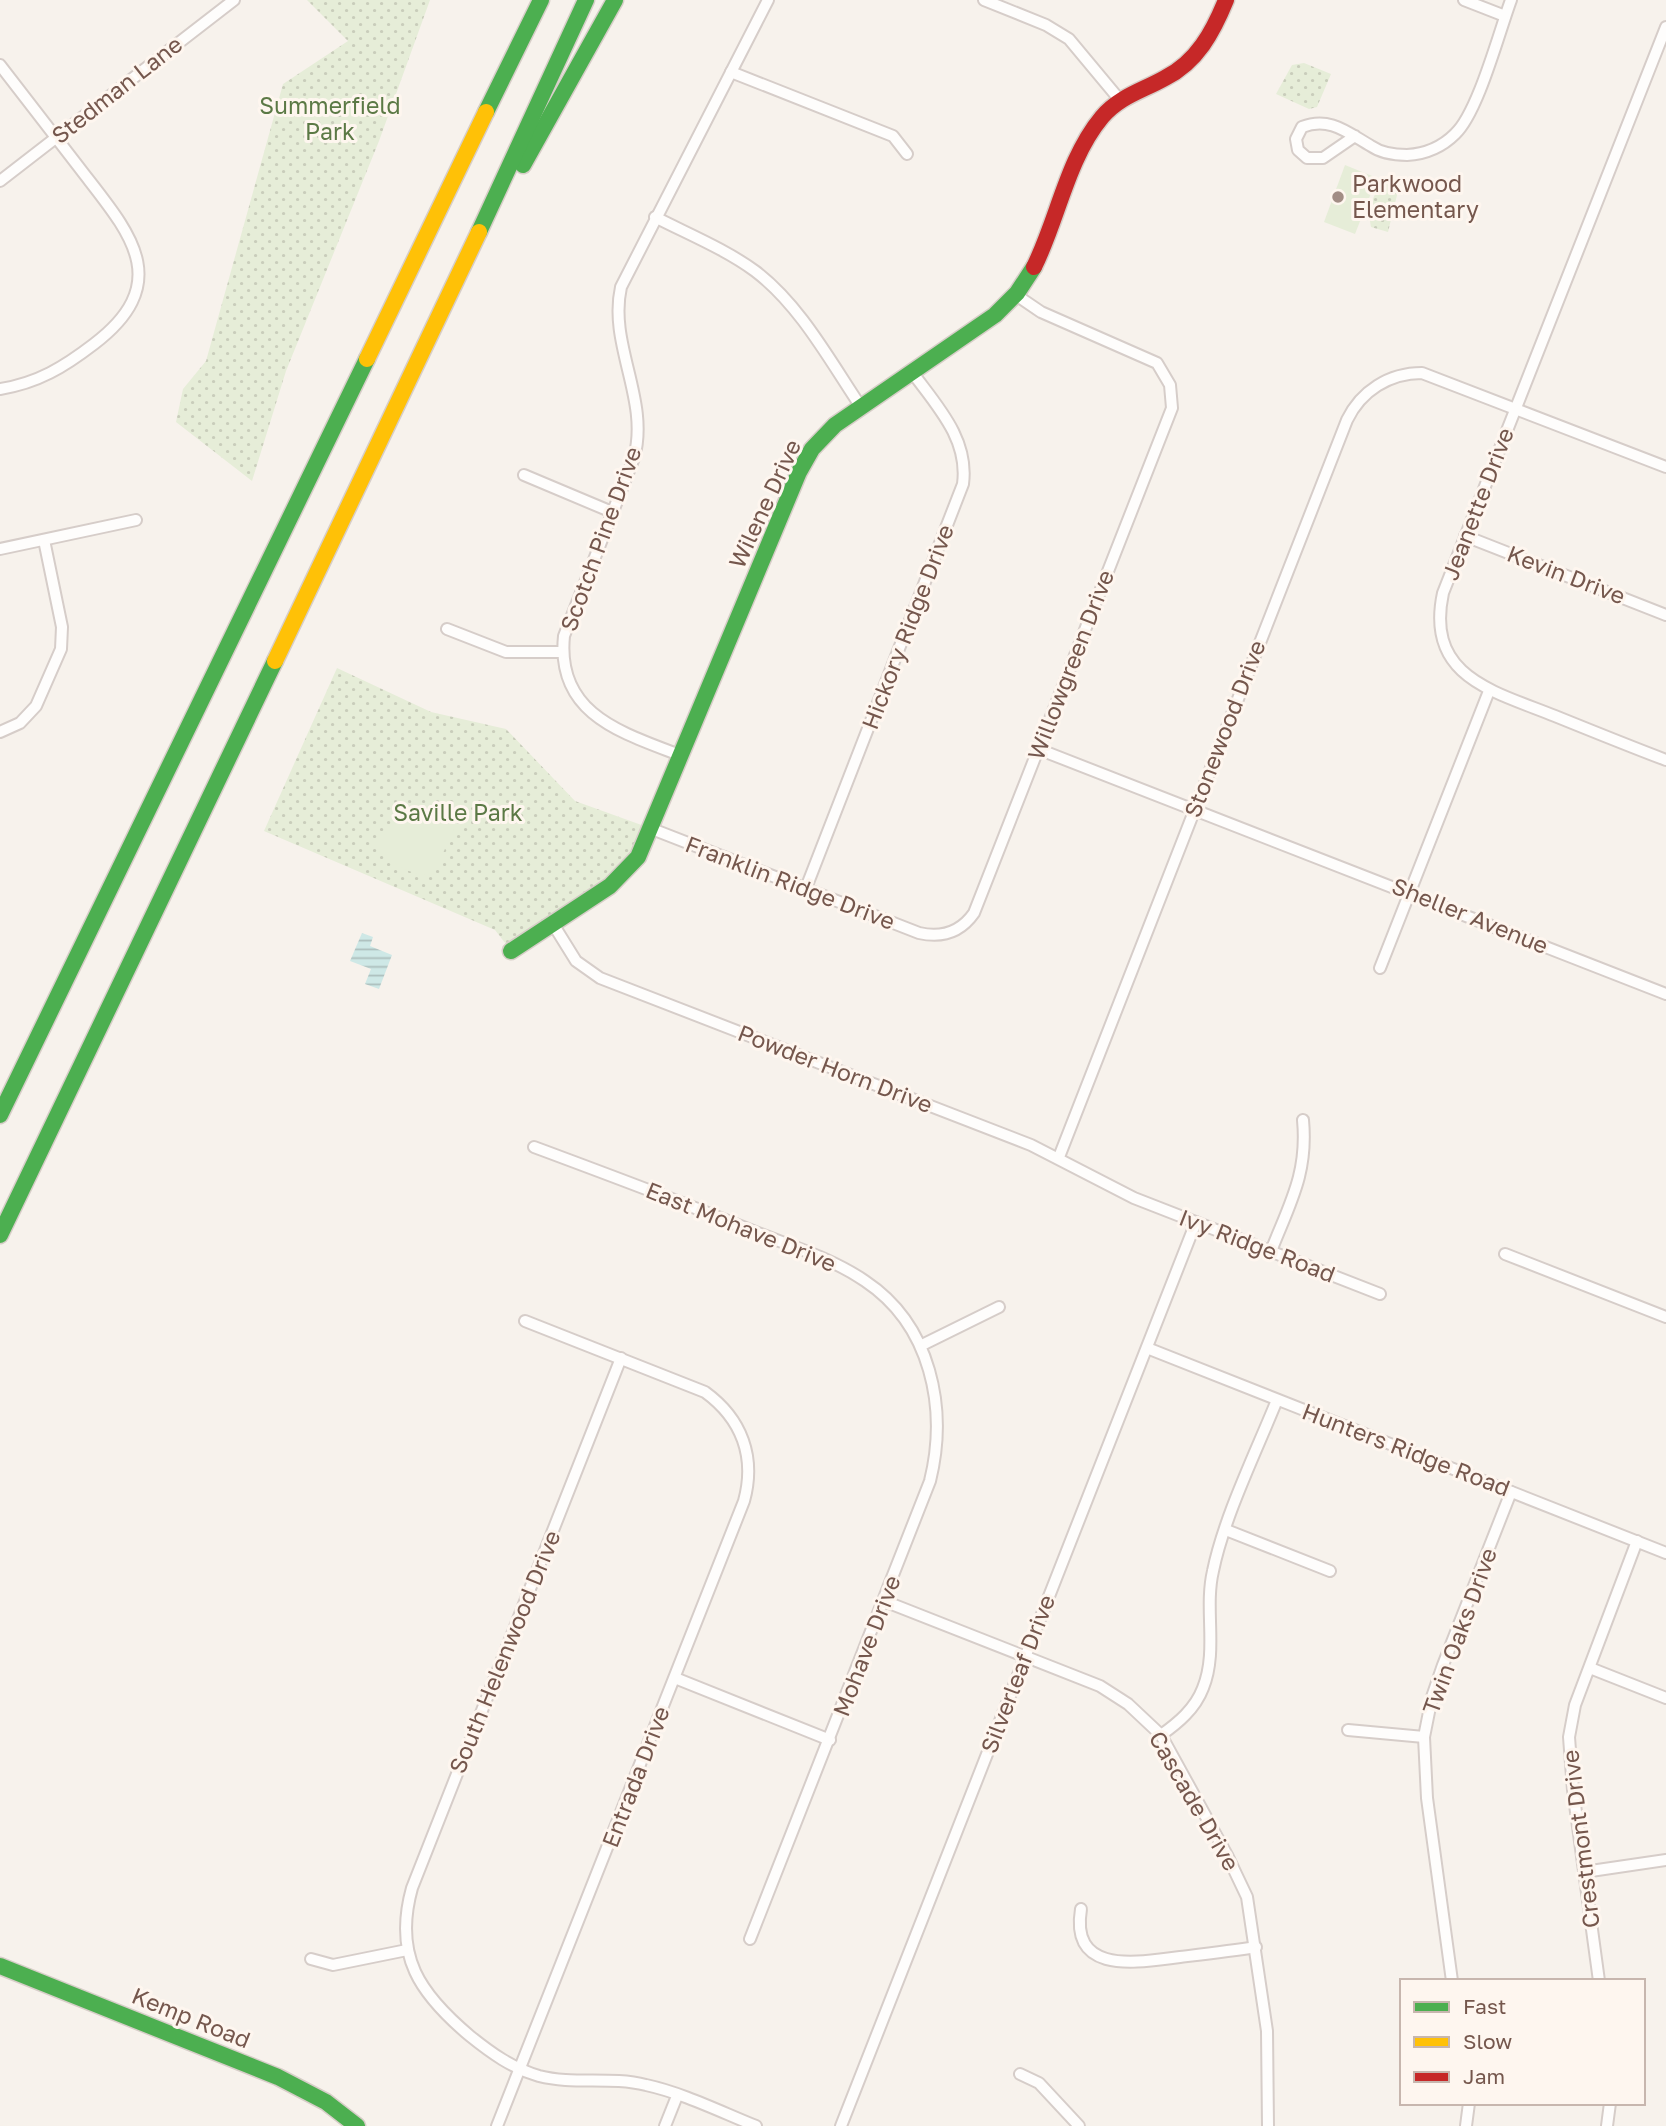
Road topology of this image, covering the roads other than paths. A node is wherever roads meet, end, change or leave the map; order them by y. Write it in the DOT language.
graph roads {
  1 [pos="234,0"];
  2 [pos="541,0"];
  3 [pos="586,0"];
  4 [pos="615,0"];
  5 [pos="768,0"];
  6 [pos="984,0"];
  7 [pos="1226,0"];
  8 [pos="1464,0"];
  9 [pos="1511,0"];
  10 [pos="1505,16"];
  11 [pos="1666,27"];
  12 [pos="0,65"];
  13 [pos="731,72"];
  14 [pos="1119,99"];
  15 [pos="1355,136"];
  16 [pos="56,138"];
  17 [pos="907,154"];
  18 [pos="0,181"];
  19 [pos="655,217"];
  20 [pos="458,278"];
  21 [pos="1016,295"];
  22 [pos="912,372"];
  23 [pos="0,388"];
  24 [pos="861,407"];
  25 [pos="1515,408"];
  26 [pos="1666,467"];
  27 [pos="524,475"];
  28 [pos="612,512"];
  29 [pos="136,520"];
  30 [pos="1465,536"];
  31 [pos="44,540"];
  32 [pos="0,549"];
  33 [pos="1666,615"];
  34 [pos="447,629"];
  35 [pos="563,652"];
  36 [pos="1489,691"];
  37 [pos="0,732"];
  38 [pos="1038,749"];
  39 [pos="682,756"];
  40 [pos="1666,760"];
  41 [pos="1194,809"];
  42 [pos="652,829"];
  43 [pos="806,888"];
  44 [pos="1410,892"];
  45 [pos="553,924"];
  46 [pos="929,935"];
  47 [pos="511,951"];
  48 [pos="1380,968"];
  49 [pos="1666,995"];
  50 [pos="0,1115"];
  51 [pos="1303,1120"];
  52 [pos="534,1147"];
  53 [pos="1059,1157"];
  54 [pos="1133,1198"];
  55 [pos="1196,1222"];
  56 [pos="0,1236"];
  57 [pos="1271,1251"];
  58 [pos="1505,1254"];
  59 [pos="1380,1294"];
  60 [pos="999,1307"];
  61 [pos="1666,1317"];
  62 [pos="525,1321"];
  63 [pos="922,1345"];
  64 [pos="1147,1348"];
  65 [pos="621,1358"];
  66 [pos="1277,1400"];
  67 [pos="1511,1492"];
  68 [pos="1226,1530"];
  69 [pos="1637,1541"];
  70 [pos="1666,1553"];
  71 [pos="1330,1571"];
  72 [pos="884,1601"];
  73 [pos="1025,1657"];
  74 [pos="1590,1668"];
  75 [pos="675,1678"];
  76 [pos="1666,1698"];
  77 [pos="1348,1730"];
  78 [pos="1161,1735"];
  79 [pos="1424,1737"];
  80 [pos="830,1740"];
  81 [pos="1666,1860"];
  82 [pos="1584,1872"];
  83 [pos="1081,1909"];
  84 [pos="750,1939"];
  85 [pos="1256,1947"];
  86 [pos="407,1950"];
  87 [pos="311,1959"];
  88 [pos="0,1966"];
  89 [pos="1452,1979"];
  90 [pos="1599,1979"];
  91 [pos="520,2069"];
  92 [pos="1020,2074"];
  93 [pos="677,2096"];
  94 [pos="1469,2105"];
  95 [pos="1610,2105"];
  96 [pos="357,2126"];
  97 [pos="496,2126"];
  98 [pos="664,2126"];
  99 [pos="756,2126"];
  100 [pos="841,2126"];
  101 [pos="1079,2126"];
  102 [pos="1268,2126"];
  103 [pos="1466,2126"];
  104 [pos="1607,2126"];
  1 -- 16 [label="street, Stedman Lane"];
  2 -- 50 [label="main road"];
  3 -- 20 [label="main road"];
  4 -- 20 [label="main road"];
  5 -- 13 [label="street, Scotch Pine Drive"];
  6 -- 14 [label="street"];
  7 -- 14 [label="main road, Wilene Drive"];
  8 -- 10 [label="street"];
  9 -- 10 [label="street"];
  10 -- 15 [label="street"];
  11 -- 25 [label="street, Jeanette Drive"];
  12 -- 16 [label="street"];
  13 -- 17 [label="street"];
  13 -- 19 [label="street, Scotch Pine Drive"];
  14 -- 21 [label="main road, Wilene Drive"];
  15 -- 15 [label="street"];
  16 -- 18 [label="street, Stedman Lane"];
  16 -- 23 [label="street"];
  19 -- 24 [label="street"];
  19 -- 28 [label="street, Scotch Pine Drive"];
  20 -- 56 [label="main road"];
  21 -- 22 [label="main road, Wilene Drive"];
  21 -- 38 [label="street, Willowgreen Drive"];
  22 -- 24 [label="main road, Wilene Drive"];
  22 -- 43 [label="street, Hickory Ridge Drive"];
  24 -- 39 [label="main road, Wilene Drive"];
  25 -- 26 [label="street, Stonewood Drive"];
  25 -- 30 [label="street, Jeanette Drive"];
  25 -- 41 [label="street, Stonewood Drive"];
  27 -- 28 [label="street"];
  28 -- 35 [label="street, Scotch Pine Drive"];
  29 -- 31 [label="street"];
  30 -- 33 [label="street, Kevin Drive"];
  30 -- 36 [label="street, Jeanette Drive"];
  31 -- 32 [label="street"];
  31 -- 37 [label="street"];
  34 -- 35 [label="street"];
  35 -- 39 [label="street, Scotch Pine Drive"];
  36 -- 40 [label="street, Jeanette Drive"];
  36 -- 44 [label="street"];
  38 -- 41 [label="street, Sheller Avenue"];
  38 -- 46 [label="street, Willowgreen Drive"];
  39 -- 42 [label="main road, Wilene Drive"];
  41 -- 44 [label="street, Sheller Avenue"];
  41 -- 53 [label="street, Stonewood Drive"];
  42 -- 43 [label="street, Franklin Ridge Drive"];
  42 -- 45 [label="main road, Wilene Drive"];
  43 -- 46 [label="street, Franklin Ridge Drive"];
  44 -- 48 [label="street"];
  44 -- 49 [label="street, Sheller Avenue"];
  45 -- 47 [label="main road, Wilene Drive"];
  45 -- 53 [label="street, Powder Horn Drive"];
  51 -- 57 [label="street"];
  52 -- 63 [label="street, East Mohave Drive"];
  53 -- 54 [label="street, Powder Horn Drive"];
  54 -- 55 [label="street, Ivy Ridge Road"];
  55 -- 57 [label="street, Ivy Ridge Road"];
  55 -- 64 [label="street, Silverleaf Drive"];
  57 -- 59 [label="street, Ivy Ridge Road"];
  58 -- 61 [label="street"];
  60 -- 63 [label="street"];
  62 -- 65 [label="street"];
  63 -- 72 [label="street, Mohave Drive"];
  64 -- 66 [label="street, Hunters Ridge Road"];
  64 -- 73 [label="street, Silverleaf Drive"];
  65 -- 75 [label="street, Entrada Drive"];
  65 -- 86 [label="street, South Helenwood Drive"];
  66 -- 67 [label="street, Hunters Ridge Road"];
  66 -- 68 [label="street"];
  67 -- 69 [label="street, Hunters Ridge Road"];
  67 -- 79 [label="street, Twin Oaks Drive"];
  68 -- 71 [label="street"];
  68 -- 78 [label="street"];
  69 -- 70 [label="street, Hunters Ridge Road"];
  69 -- 74 [label="street, Crestmont Drive"];
  72 -- 73 [label="street, Cascade Drive"];
  72 -- 80 [label="street, Mohave Drive"];
  73 -- 78 [label="street, Cascade Drive"];
  73 -- 100 [label="street, Silverleaf Drive"];
  74 -- 76 [label="street"];
  74 -- 82 [label="street, Crestmont Drive"];
  75 -- 80 [label="street"];
  75 -- 91 [label="street, Entrada Drive"];
  77 -- 79 [label="street"];
  78 -- 85 [label="street, Cascade Drive"];
  79 -- 89 [label="street, Twin Oaks Drive"];
  80 -- 84 [label="street, Mohave Drive"];
  81 -- 82 [label="street"];
  82 -- 90 [label="street, Crestmont Drive"];
  83 -- 85 [label="street"];
  85 -- 102 [label="street, Cascade Drive"];
  86 -- 87 [label="street"];
  86 -- 91 [label="street"];
  88 -- 96 [label="main road, Kemp Road"];
  91 -- 93 [label="street"];
  91 -- 97 [label="street, Entrada Drive"];
  92 -- 101 [label="street"];
  93 -- 98 [label="street"];
  93 -- 99 [label="street"];
  94 -- 103 [label="street"];
  95 -- 104 [label="street"];
}
